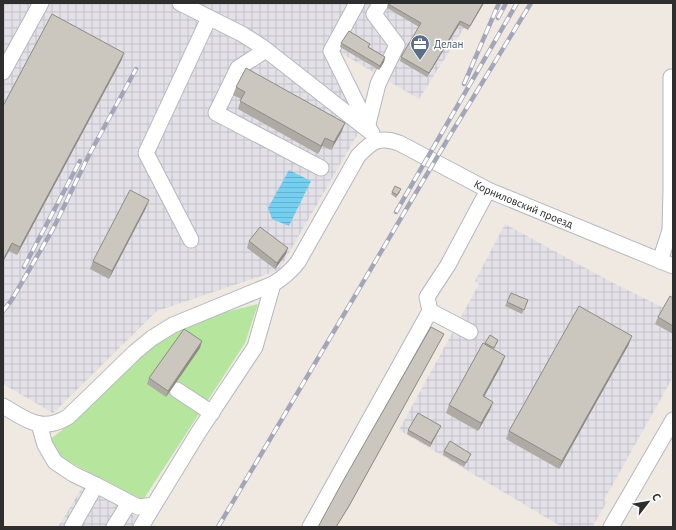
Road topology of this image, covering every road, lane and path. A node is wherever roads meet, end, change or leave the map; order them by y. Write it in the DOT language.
graph roads {
  1 [pos="40,3"];
  2 [pos="180,3"];
  3 [pos="357,3"];
  4 [pos="381,3"];
  5 [pos="209,18"];
  6 [pos="266,50"];
  7 [pos="3,72"];
  8 [pos="671,77"];
  9 [pos="372,133"];
  10 [pos="321,168"];
  11 [pos="488,190"];
  12 [pos="191,240"];
  13 [pos="667,263"];
  14 [pos="273,284"];
  15 [pos="430,310"];
  16 [pos="470,332"];
  17 [pos="177,390"];
  18 [pos="3,406"];
  19 [pos="212,413"];
  20 [pos="673,420"];
  21 [pos="39,424"];
  22 [pos="96,484"];
  23 [pos="129,503"];
  24 [pos="154,505"];
  25 [pos="72,527"];
  26 [pos="114,527"];
  27 [pos="141,527"];
  28 [pos="310,527"];
  29 [pos="611,527"];
  1 -- 7 [label="street"];
  2 -- 5 [label="street"];
  3 -- 9 [label="street"];
  4 -- 9 [label="street"];
  5 -- 6 [label="street"];
  5 -- 12 [label="street"];
  6 -- 9 [label="street"];
  6 -- 10 [label="street"];
  8 -- 13 [label="street"];
  9 -- 11 [label="street, Корниловский проезд"];
  9 -- 14 [label="street"];
  11 -- 13 [label="street, Корниловский проезд"];
  11 -- 15 [label="street"];
  14 -- 19 [label="street"];
  14 -- 21 [label="street"];
  15 -- 16 [label="street"];
  15 -- 28 [label="street"];
  17 -- 19 [label="street"];
  18 -- 21 [label="street"];
  19 -- 24 [label="street"];
  20 -- 29 [label="street"];
  21 -- 22 [label="street"];
  22 -- 23 [label="street"];
  22 -- 25 [label="street"];
  23 -- 24 [label="street"];
  23 -- 26 [label="street"];
  24 -- 27 [label="street"];
}
